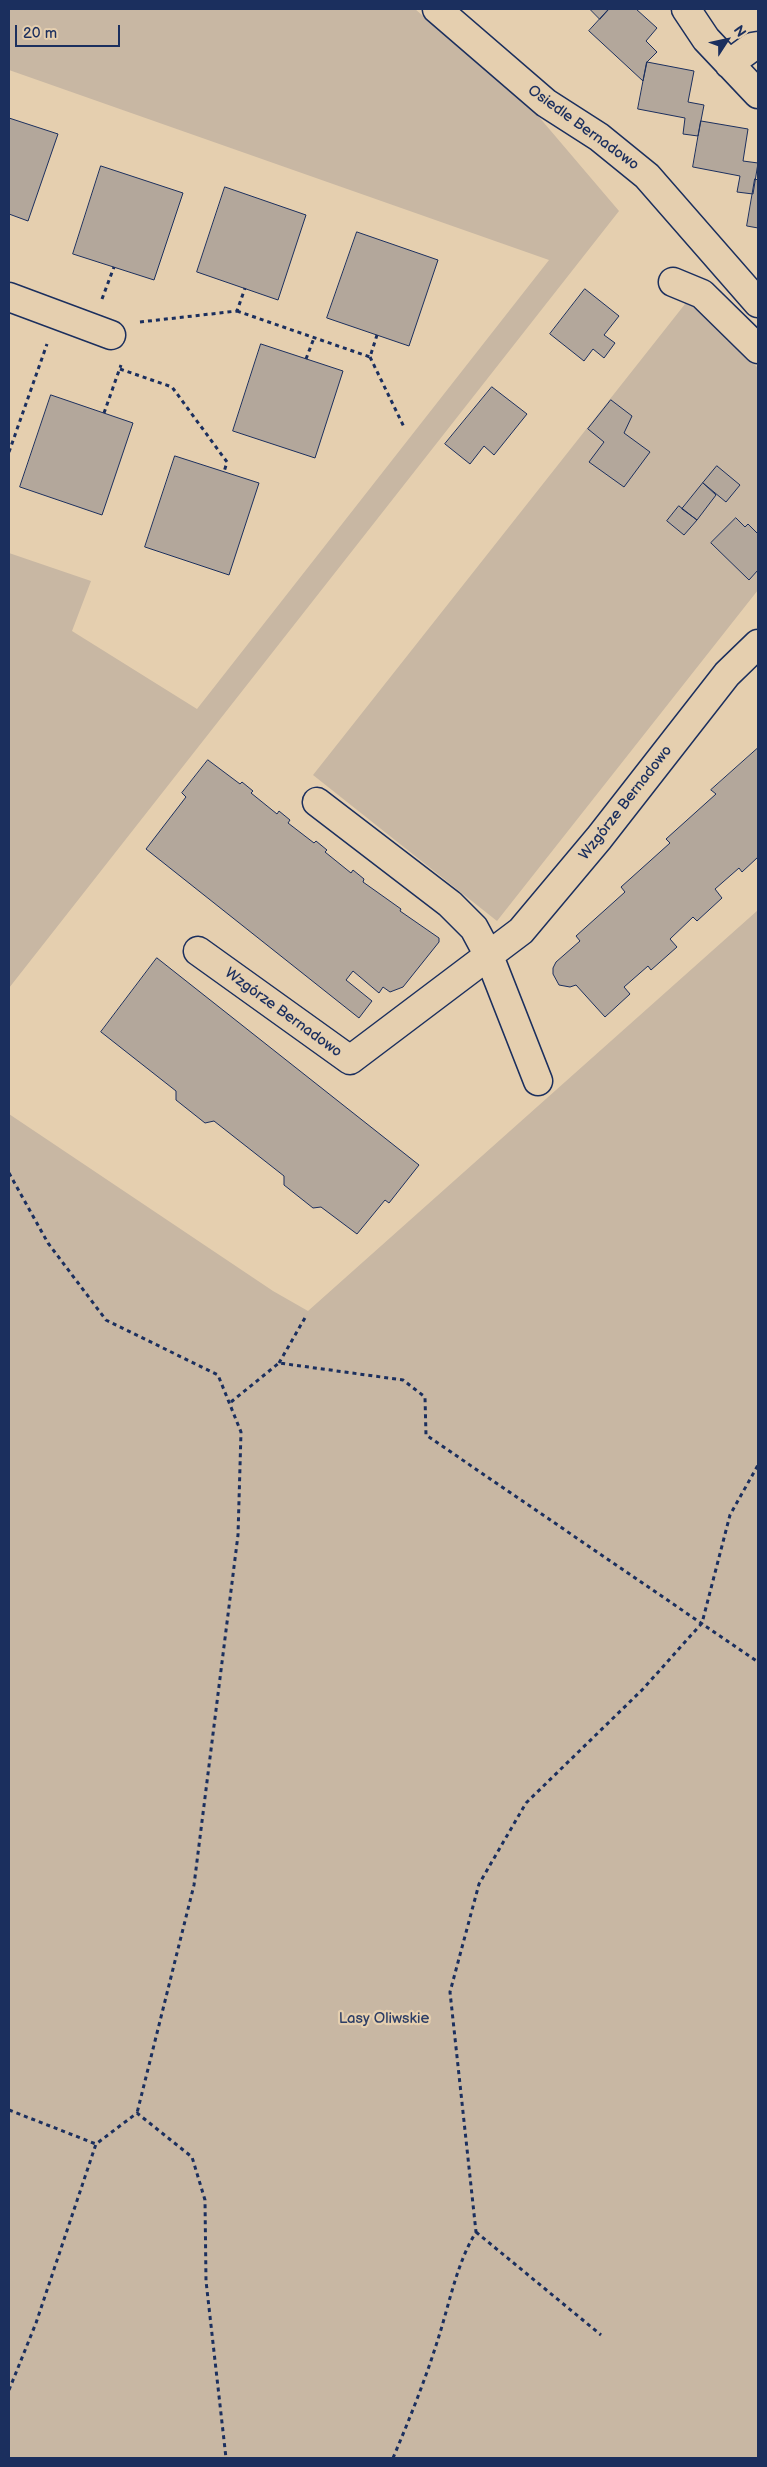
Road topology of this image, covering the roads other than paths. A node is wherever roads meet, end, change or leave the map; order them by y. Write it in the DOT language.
graph roads {
  1 [pos="437,9"];
  2 [pos="686,9"];
  3 [pos="758,46"];
  4 [pos="729,64"];
  5 [pos="758,94"];
  6 [pos="673,282"];
  7 [pos="9,296"];
  8 [pos="758,304"];
  9 [pos="123,332"];
  10 [pos="758,349"];
  11 [pos="758,644"];
  12 [pos="317,802"];
  13 [pos="198,951"];
  14 [pos="489,956"];
  15 [pos="538,1081"];
  1 -- 8 [label="street, Osiedle Bernadowo"];
  2 -- 4 [label="street"];
  3 -- 4 [label="street"];
  4 -- 5 [label="street"];
  6 -- 10 [label="street"];
  7 -- 9 [label="street"];
  11 -- 14 [label="street, Wzgórze Bernadowo"];
  12 -- 14 [label="street"];
  13 -- 14 [label="street, Wzgórze Bernadowo"];
  14 -- 15 [label="street"];
}
